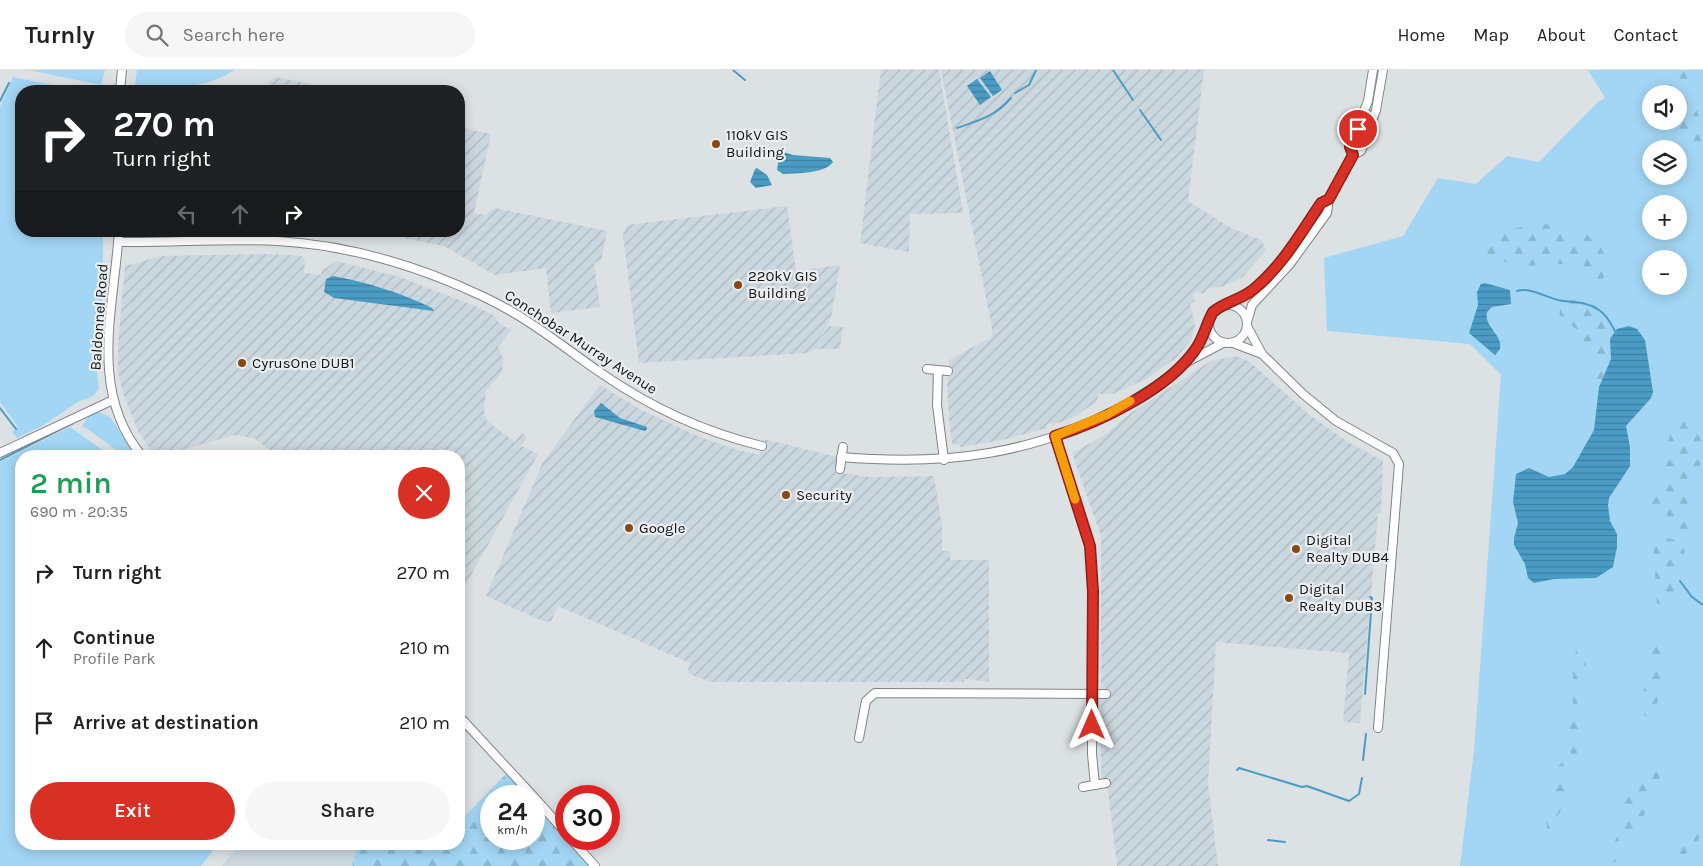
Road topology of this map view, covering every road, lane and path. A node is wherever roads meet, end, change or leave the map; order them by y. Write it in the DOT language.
graph roads {
  1 [pos="122,70"];
  2 [pos="1373,70"];
  3 [pos="1384,70"];
  4 [pos="121,85"];
  5 [pos="1353,155"];
  6 [pos="1329,199"];
  7 [pos="118,237"];
  8 [pos="118,242"];
  9 [pos="1227,305"];
  10 [pos="1247,324"];
  11 [pos="1209,325"];
  12 [pos="1223,343"];
  13 [pos="1233,343"];
  14 [pos="1262,354"];
  15 [pos="1183,364"];
  16 [pos="927,369"];
  17 [pos="938,370"];
  18 [pos="948,371"];
  19 [pos="112,400"];
  20 [pos="1055,436"];
  21 [pos="762,446"];
  22 [pos="843,448"];
  23 [pos="138,450"];
  24 [pos="0,453"];
  25 [pos="841,457"];
  26 [pos="944,460"];
  27 [pos="840,469"];
  28 [pos="1092,694"];
  29 [pos="1106,694"];
  30 [pos="465,722"];
  31 [pos="1378,728"];
  32 [pos="859,738"];
  33 [pos="1106,783"];
  34 [pos="524,785"];
  35 [pos="1095,785"];
  36 [pos="1083,788"];
  37 [pos="545,809"];
  38 [pos="555,820"];
  39 [pos="581,850"];
  40 [pos="595,866"];
  1 -- 4 [label="street"];
  2 -- 5 [label="street"];
  3 -- 5 [label="street"];
  5 -- 6 [label="street"];
  6 -- 9 [label="street"];
  6 -- 10 [label="street"];
  7 -- 8 [label="street, Baldonnel Road"];
  8 -- 19 [label="street, Baldonnel Road"];
  8 -- 21 [label="street, Conchobar Murray Avenue"];
  9 -- 10 [label="street"];
  9 -- 11 [label="street"];
  10 -- 13 [label="street"];
  10 -- 14 [label="street"];
  11 -- 12 [label="street"];
  11 -- 15 [label="street"];
  12 -- 13 [label="street"];
  12 -- 15 [label="street"];
  13 -- 14 [label="street"];
  14 -- 31 [label="street"];
  15 -- 20 [label="street"];
  16 -- 17 [label="street"];
  17 -- 18 [label="street"];
  17 -- 26 [label="street"];
  19 -- 23 [label="street, Baldonnel Road"];
  19 -- 24 [label="street"];
  20 -- 26 [label="street"];
  20 -- 28 [label="street"];
  22 -- 25 [label="street"];
  25 -- 26 [label="street"];
  25 -- 27 [label="street"];
  28 -- 29 [label="street"];
  28 -- 32 [label="street"];
  28 -- 35 [label="street"];
  30 -- 34 [label="street"];
  33 -- 35 [label="street"];
  35 -- 36 [label="street"];
  37 -- 38 [label="street"];
  39 -- 40 [label="street"];
}
